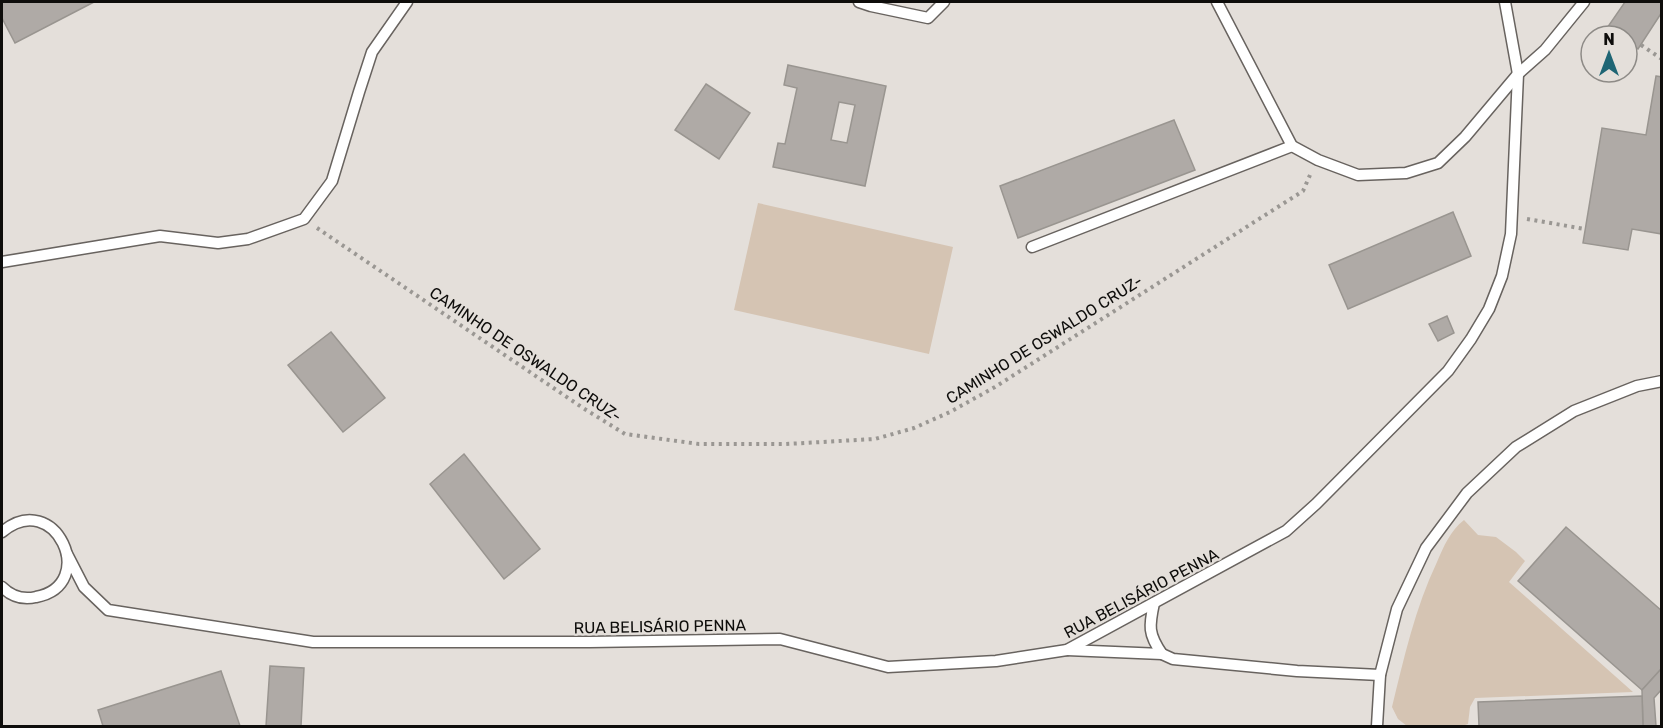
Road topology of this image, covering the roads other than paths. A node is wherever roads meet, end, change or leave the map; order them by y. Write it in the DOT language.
graph roads {
  1 [pos="407,2"];
  2 [pos="859,2"];
  3 [pos="944,2"];
  4 [pos="1217,2"];
  5 [pos="1505,2"];
  6 [pos="1584,2"];
  7 [pos="1518,74"];
  8 [pos="1292,146"];
  9 [pos="1032,247"];
  10 [pos="2,262"];
  11 [pos="1662,381"];
  12 [pos="19,522"];
  13 [pos="2,523"];
  14 [pos="2,532"];
  15 [pos="68,554"];
  16 [pos="2,586"];
  17 [pos="1154,603"];
  18 [pos="1067,650"];
  19 [pos="1162,654"];
  20 [pos="1380,675"];
  21 [pos="1377,726"];
  1 -- 10 [label="lane"];
  2 -- 3 [label="lane"];
  4 -- 8 [label="lane"];
  5 -- 7 [label="lane, RUA BELISÁRIO PENNA"];
  6 -- 7 [label="lane"];
  7 -- 8 [label="lane"];
  7 -- 17 [label="lane, RUA BELISÁRIO PENNA"];
  8 -- 9 [label="lane"];
  11 -- 20 [label="lane"];
  12 -- 13 [label="lane, RUA BELISÁRIO PENNA"];
  12 -- 14 [label="lane"];
  12 -- 15 [label="lane, RUA BELISÁRIO PENNA"];
  15 -- 16 [label="lane"];
  15 -- 18 [label="lane, RUA BELISÁRIO PENNA"];
  17 -- 18 [label="lane, RUA BELISÁRIO PENNA"];
  17 -- 19 [label="lane"];
  18 -- 19 [label="lane"];
  19 -- 20 [label="lane"];
  20 -- 21 [label="lane"];
}
